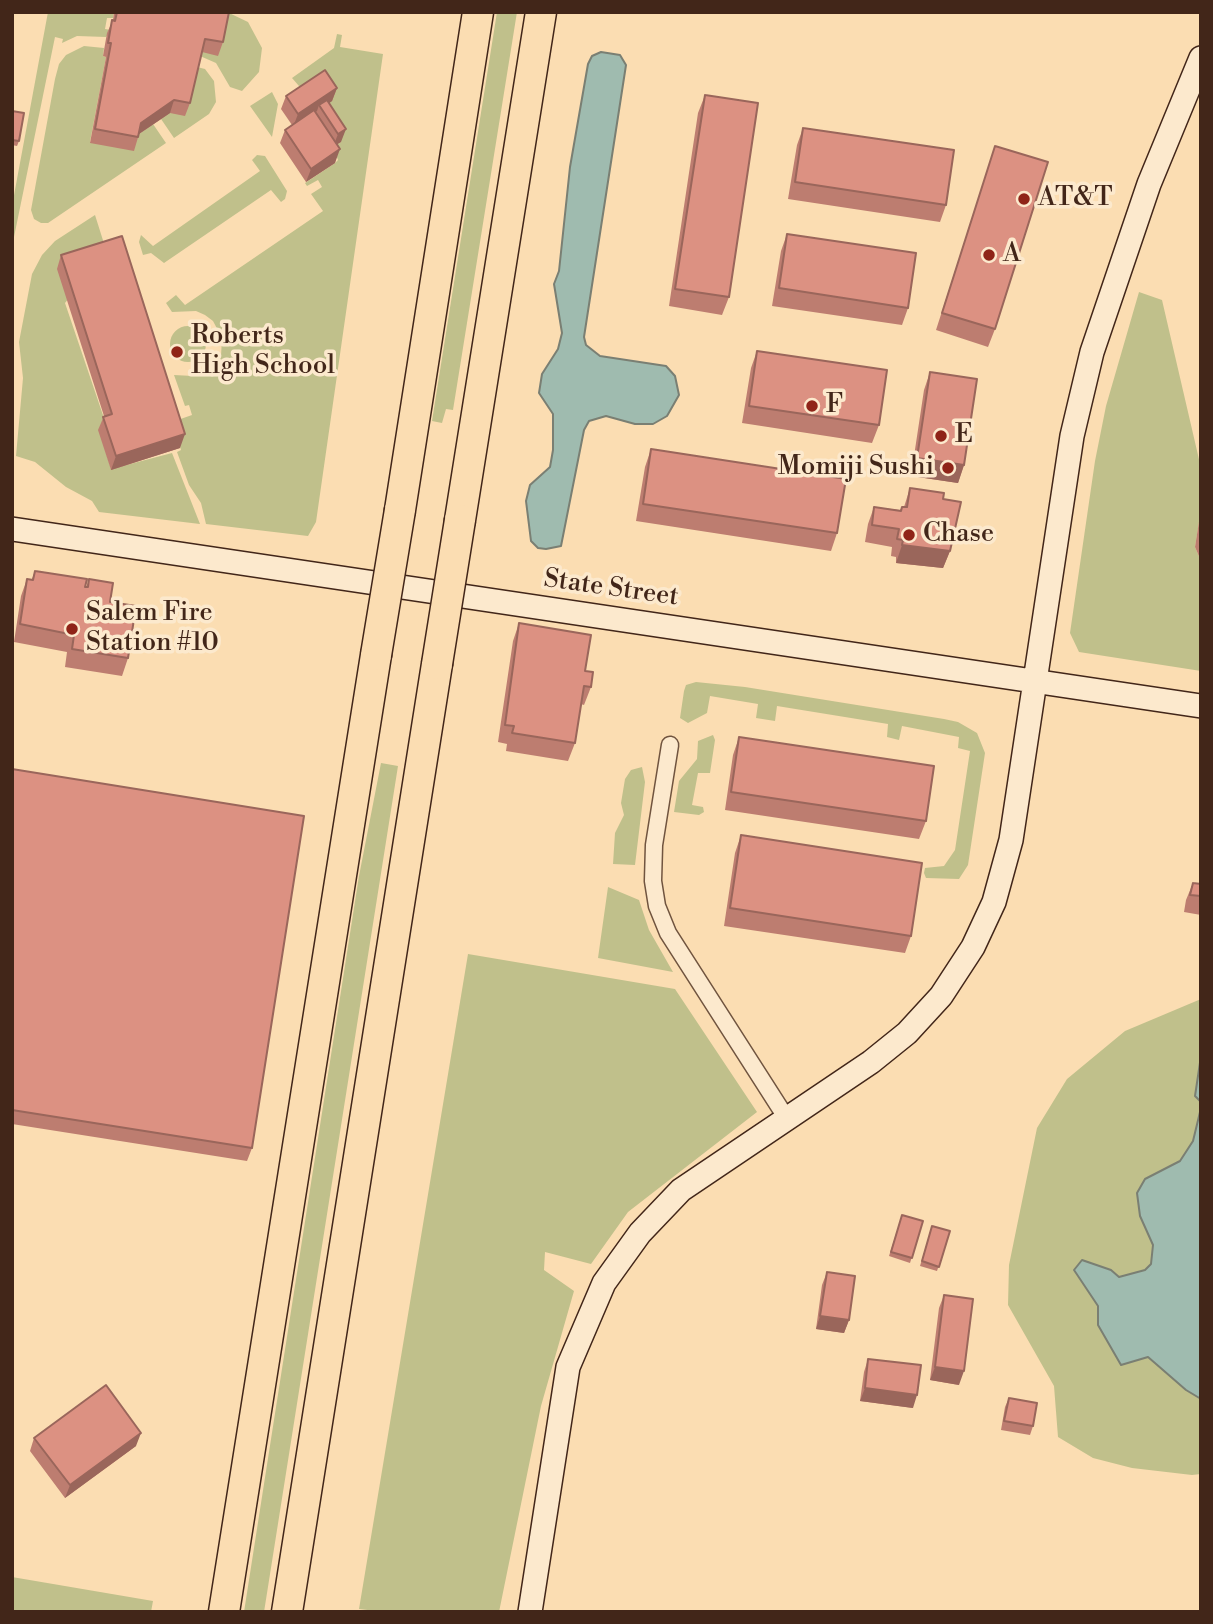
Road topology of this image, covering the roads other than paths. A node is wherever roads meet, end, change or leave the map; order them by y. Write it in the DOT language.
graph roads {
  1 [pos="478,12"];
  2 [pos="541,12"];
  3 [pos="1201,58"];
  4 [pos="12,529"];
  5 [pos="1035,680"];
  6 [pos="1201,706"];
  7 [pos="670,745"];
  8 [pos="787,1119"];
  9 [pos="224,1612"];
  10 [pos="287,1612"];
  11 [pos="530,1612"];
  1 -- 9 [label="highway, bridge"];
  2 -- 10 [label="highway, bridge"];
  3 -- 5 [label="main road"];
  4 -- 5 [label="main road, State Street"];
  5 -- 6 [label="main road, State Street"];
  5 -- 8 [label="main road"];
  7 -- 8 [label="street"];
  8 -- 11 [label="main road"];
}
